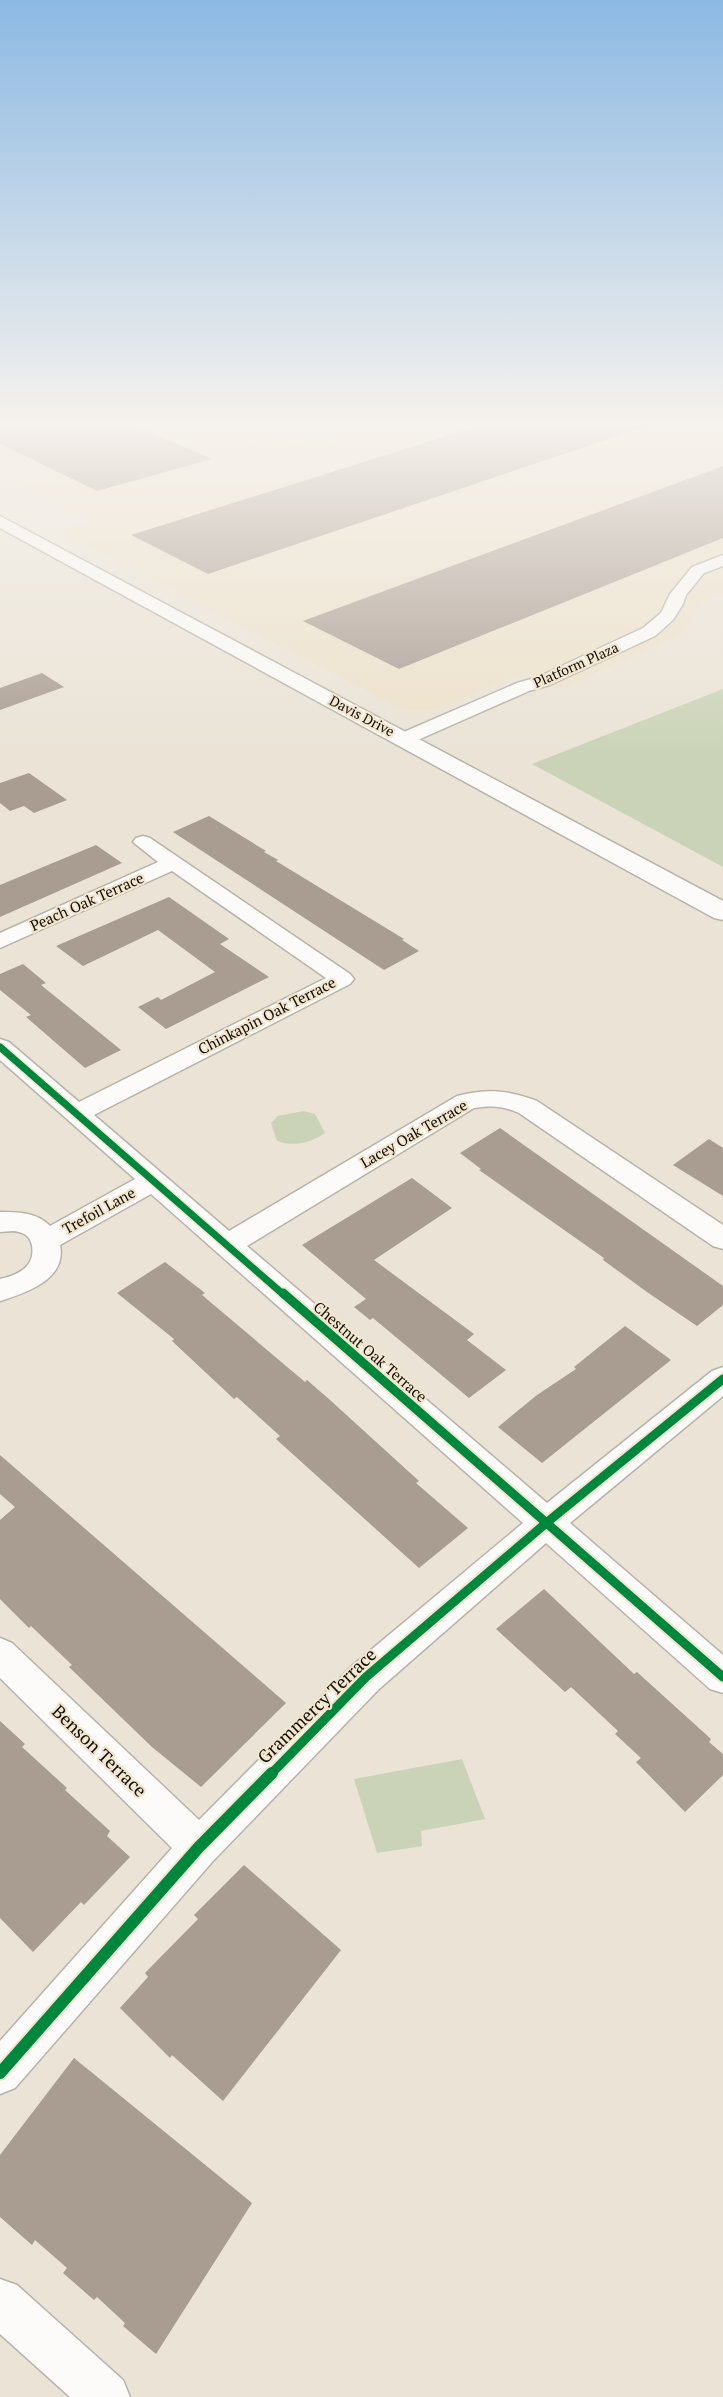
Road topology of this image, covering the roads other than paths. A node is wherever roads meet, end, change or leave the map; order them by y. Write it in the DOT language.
graph roads {
  1 [pos="24,534"];
  2 [pos="723,560"];
  3 [pos="404,739"];
  4 [pos="143,842"];
  5 [pos="173,863"];
  6 [pos="723,912"];
  7 [pos="0,941"];
  8 [pos="0,1047"];
  9 [pos="76,1114"];
  10 [pos="146,1174"];
  11 [pos="0,1222"];
  12 [pos="39,1233"];
  13 [pos="723,1239"];
  14 [pos="227,1245"];
  15 [pos="0,1290"];
  16 [pos="723,1379"];
  17 [pos="545,1524"];
  18 [pos="0,1654"];
  19 [pos="723,1677"];
  20 [pos="199,1847"];
  21 [pos="0,2073"];
  22 [pos="0,2302"];
  23 [pos="106,2397"];
  1 -- 3 [label="street, Davis Drive"];
  2 -- 3 [label="street, Platform Plaza"];
  3 -- 6 [label="street, Davis Drive"];
  4 -- 5 [label="street, Chinkapin Oak Terrace"];
  5 -- 7 [label="street, Peach Oak Terrace"];
  5 -- 9 [label="street, Chinkapin Oak Terrace"];
  8 -- 9 [label="street, Chestnut Oak Terrace"];
  9 -- 10 [label="street, Chestnut Oak Terrace"];
  10 -- 12 [label="street, Trefoil Lane"];
  10 -- 14 [label="street, Chestnut Oak Terrace"];
  11 -- 12 [label="street"];
  12 -- 15 [label="street, Trefoil Lane"];
  13 -- 14 [label="street, Lacey Oak Terrace"];
  14 -- 17 [label="street, Chestnut Oak Terrace"];
  16 -- 17 [label="street, Grammercy Terrace"];
  17 -- 19 [label="street, Chestnut Oak Terrace"];
  17 -- 20 [label="street, Grammercy Terrace"];
  18 -- 20 [label="street, Benson Terrace"];
  20 -- 21 [label="street, Grammercy Terrace"];
  22 -- 23 [label="street"];
}
